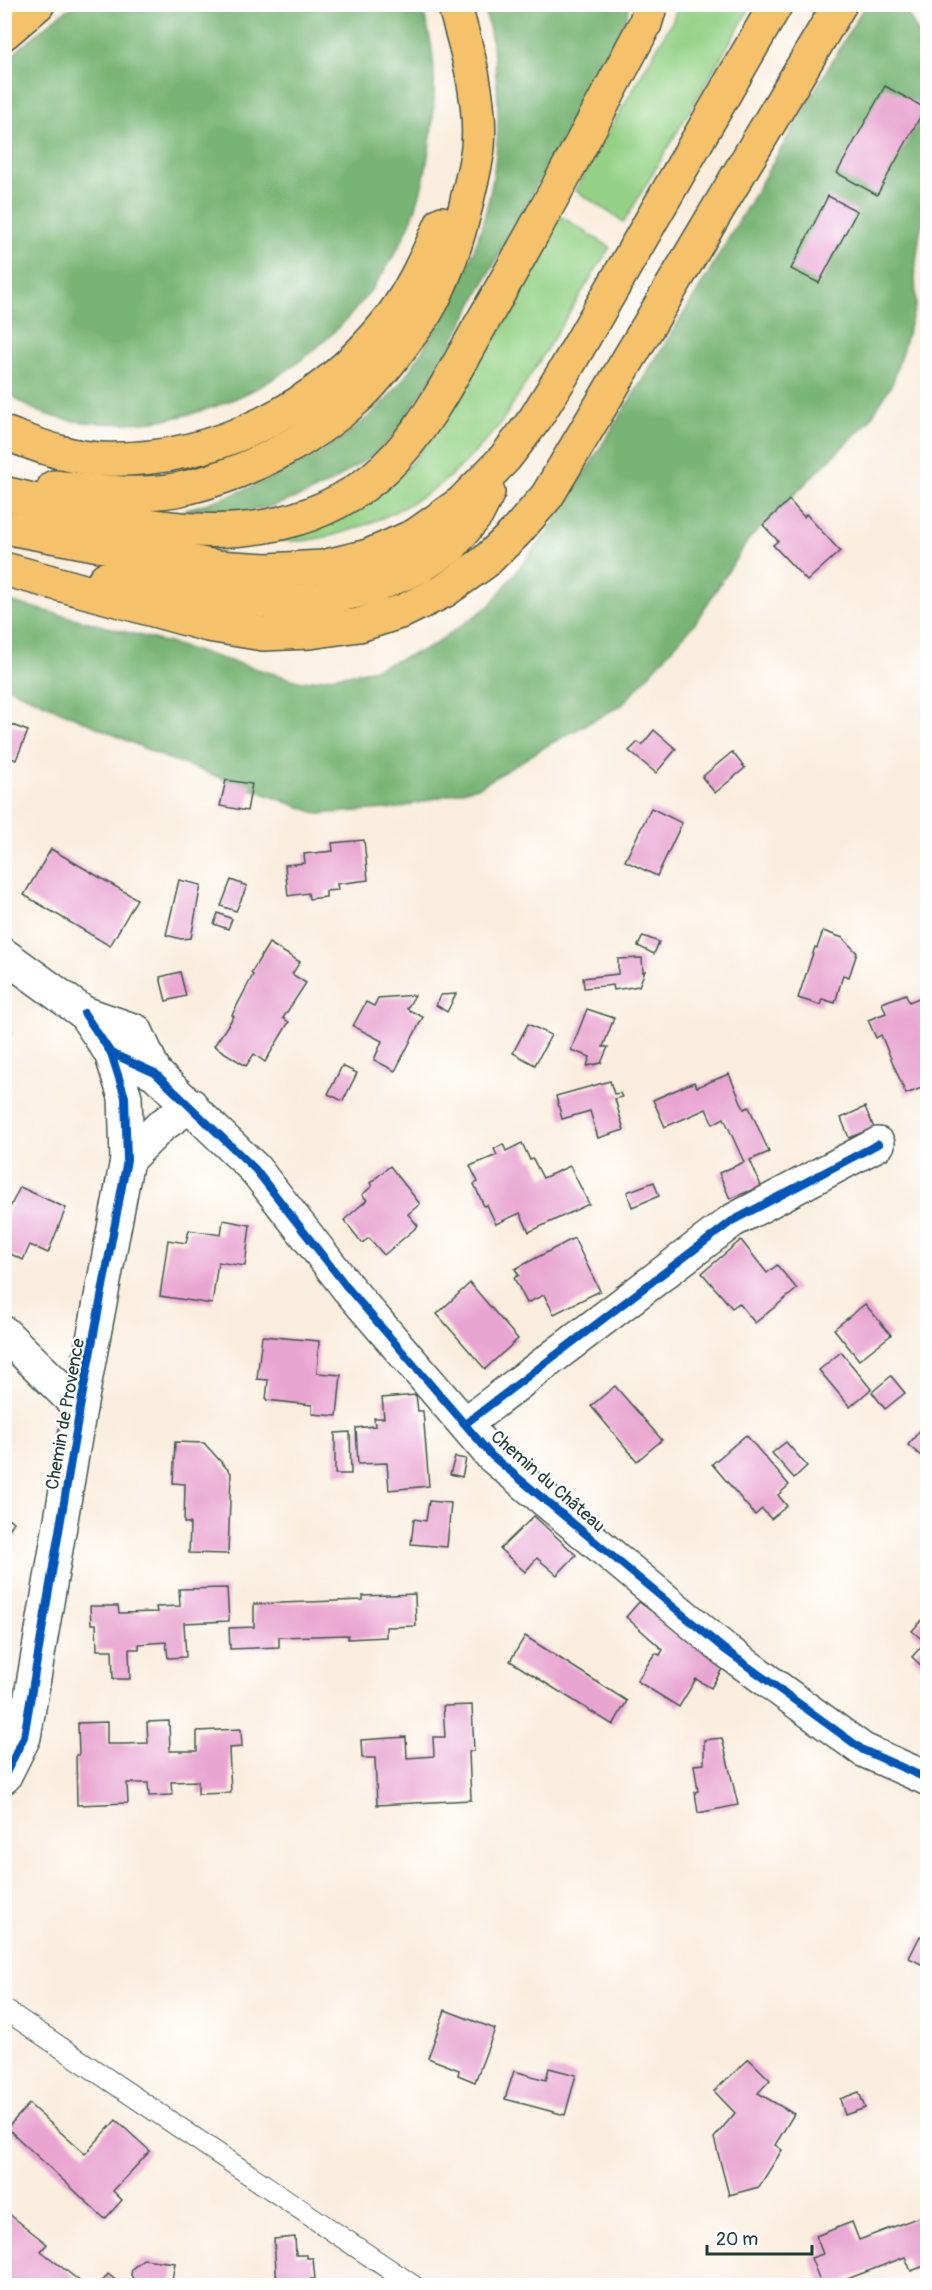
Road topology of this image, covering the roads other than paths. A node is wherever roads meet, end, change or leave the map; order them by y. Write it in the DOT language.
graph roads {
  1 [pos="38,4"];
  2 [pos="651,4"];
  3 [pos="776,4"];
  4 [pos="840,4"];
  5 [pos="457,15"];
  6 [pos="4,33"];
  7 [pos="4,433"];
  8 [pos="505,459"];
  9 [pos="4,481"];
  10 [pos="4,493"];
  11 [pos="4,527"];
  12 [pos="4,564"];
  13 [pos="4,569"];
  14 [pos="4,956"];
  15 [pos="84,1013"];
  16 [pos="111,1053"];
  17 [pos="155,1073"];
  18 [pos="191,1105"];
  19 [pos="878,1144"];
  20 [pos="127,1160"];
  21 [pos="4,1333"];
  22 [pos="80,1408"];
  23 [pos="465,1424"];
  24 [pos="4,1777"];
  25 [pos="927,1779"];
  26 [pos="4,2009"];
  27 [pos="414,2286"];
  1 -- 6 [label="highway"];
  2 -- 10 [label="highway"];
  3 -- 8 [label="highway"];
  4 -- 13 [label="highway"];
  5 -- 7 [label="highway"];
  5 -- 9 [label="highway"];
  8 -- 11 [label="highway"];
  8 -- 12 [label="highway"];
  14 -- 15 [label="street, Chemin du Château"];
  15 -- 16 [label="street, Chemin du Château"];
  15 -- 17 [label="street, Chemin du Château"];
  16 -- 17 [label="street, Chemin du Château"];
  16 -- 20 [label="street, Chemin de Provence"];
  17 -- 18 [label="street, Chemin du Château"];
  18 -- 20 [label="street"];
  18 -- 23 [label="street, Chemin du Château"];
  19 -- 23 [label="street"];
  20 -- 22 [label="street, Chemin de Provence"];
  21 -- 22 [label="street"];
  22 -- 24 [label="street, Chemin de Provence"];
  23 -- 25 [label="street, Chemin du Château"];
  26 -- 27 [label="lane"];
}
